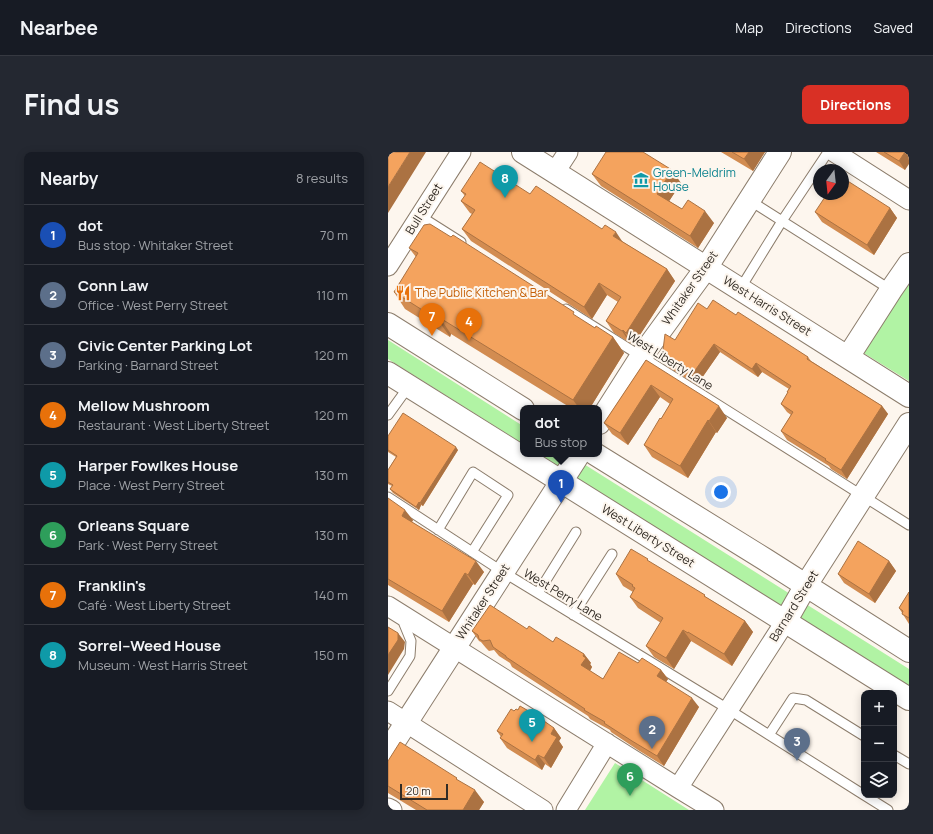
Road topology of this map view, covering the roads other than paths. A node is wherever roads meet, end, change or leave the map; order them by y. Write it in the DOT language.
graph roads {
  1 [pos="461,152"];
  2 [pos="523,152"];
  3 [pos="568,152"];
  4 [pos="780,152"];
  5 [pos="828,152"];
  6 [pos="834,152"];
  7 [pos="555,172"];
  8 [pos="749,200"];
  9 [pos="909,200"];
  10 [pos="420,216"];
  11 [pos="782,221"];
  12 [pos="467,246"];
  13 [pos="909,264"];
  14 [pos="388,266"];
  15 [pos="706,268"];
  16 [pos="740,289"];
  17 [pos="891,290"];
  18 [pos="560,306"];
  19 [pos="388,324"];
  20 [pos="641,357"];
  21 [pos="848,357"];
  22 [pos="388,373"];
  23 [pos="409,386"];
  24 [pos="909,396"];
  25 [pos="520,406"];
  26 [pos="388,415"];
  27 [pos="602,418"];
  28 [pos="909,424"];
  29 [pos="520,455"];
  30 [pos="523,457"];
  31 [pos="577,457"];
  32 [pos="600,457"];
  33 [pos="562,481"];
  34 [pos="863,496"];
  35 [pos="388,497"];
  36 [pos="909,525"];
  37 [pos="438,530"];
  38 [pos="576,532"];
  39 [pos="472,552"];
  40 [pos="612,554"];
  41 [pos="503,572"];
  42 [pos="806,586"];
  43 [pos="538,593"];
  44 [pos="388,606"];
  45 [pos="573,615"];
  46 [pos="404,616"];
  47 [pos="785,622"];
  48 [pos="454,648"];
  49 [pos="909,651"];
  50 [pos="388,691"];
  51 [pos="909,699"];
  52 [pos="728,709"];
  53 [pos="388,711"];
  54 [pos="406,723"];
  55 [pos="861,734"];
  56 [pos="768,735"];
  57 [pos="606,743"];
  58 [pos="388,751"];
  59 [pos="897,756"];
  60 [pos="909,764"];
  61 [pos="678,788"];
  62 [pos="861,793"];
  63 [pos="869,798"];
  64 [pos="388,808"];
  65 [pos="392,810"];
  66 [pos="543,810"];
  67 [pos="566,810"];
  68 [pos="714,810"];
  69 [pos="888,810"];
  1 -- 10 [label="street, Bull Street"];
  2 -- 7 [label="main road, West Harris Street"];
  3 -- 7 [label="street"];
  4 -- 8 [label="main road, Whitaker Street"];
  5 -- 11 [label="lane"];
  6 -- 9 [label="street"];
  7 -- 15 [label="main road, West Harris Street"];
  8 -- 11 [label="lane"];
  8 -- 15 [label="main road, Whitaker Street"];
  10 -- 12 [label="lane"];
  10 -- 14 [label="street, Bull Street"];
  11 -- 16 [label="lane"];
  11 -- 17 [label="lane"];
  13 -- 17 [label="main road"];
  15 -- 16 [label="main road, West Harris Street"];
  15 -- 20 [label="main road, Whitaker Street"];
  16 -- 21 [label="main road, West Harris Street"];
  17 -- 21 [label="main road"];
  18 -- 20 [label="lane, West Liberty Lane"];
  19 -- 25 [label="main road"];
  20 -- 27 [label="main road, Whitaker Street"];
  20 -- 34 [label="lane, West Liberty Lane"];
  21 -- 24 [label="main road, West Harris Street"];
  22 -- 23 [label="main road, West Liberty Street"];
  23 -- 26 [label="lane"];
  23 -- 29 [label="main road, West Liberty Street"];
  28 -- 34 [label="main road, Barnard Street"];
  30 -- 33 [label="main road, West Liberty Street"];
  31 -- 33 [label="main road, Whitaker Street"];
  32 -- 42 [label="main road"];
  33 -- 41 [label="main road, Whitaker Street"];
  33 -- 47 [label="main road, West Liberty Street"];
  34 -- 36 [label="lane, West Liberty Lane"];
  34 -- 42 [label="main road, Barnard Street"];
  35 -- 37 [label="lane, West Perry Lane"];
  37 -- 39 [label="lane, West Perry Lane"];
  37 -- 39 [label="lane"];
  38 -- 43 [label="lane"];
  39 -- 41 [label="lane, West Perry Lane"];
  40 -- 45 [label="lane"];
  41 -- 43 [label="lane, West Perry Lane"];
  41 -- 48 [label="main road, Whitaker Street"];
  42 -- 47 [label="main road, Barnard Street"];
  42 -- 49 [label="main road"];
  43 -- 45 [label="lane, West Perry Lane"];
  44 -- 46 [label="street"];
  45 -- 52 [label="lane, West Perry Lane"];
  46 -- 48 [label="street"];
  46 -- 50 [label="lane"];
  47 -- 51 [label="main road, West Liberty Street"];
  47 -- 52 [label="street, Barnard Street"];
  48 -- 54 [label="main road, Whitaker Street"];
  48 -- 57 [label="street"];
  52 -- 56 [label="lane, West Perry Lane"];
  52 -- 61 [label="street, Barnard Street"];
  53 -- 54 [label="street"];
  54 -- 58 [label="main road, Whitaker Street"];
  54 -- 66 [label="street"];
  55 -- 56 [label="lane"];
  56 -- 62 [label="lane, West Perry Lane"];
  57 -- 61 [label="street"];
  57 -- 67 [label="street"];
  59 -- 60 [label="lane"];
  61 -- 68 [label="street"];
  63 -- 69 [label="lane, West Perry Lane"];
  64 -- 65 [label="street"];
}
